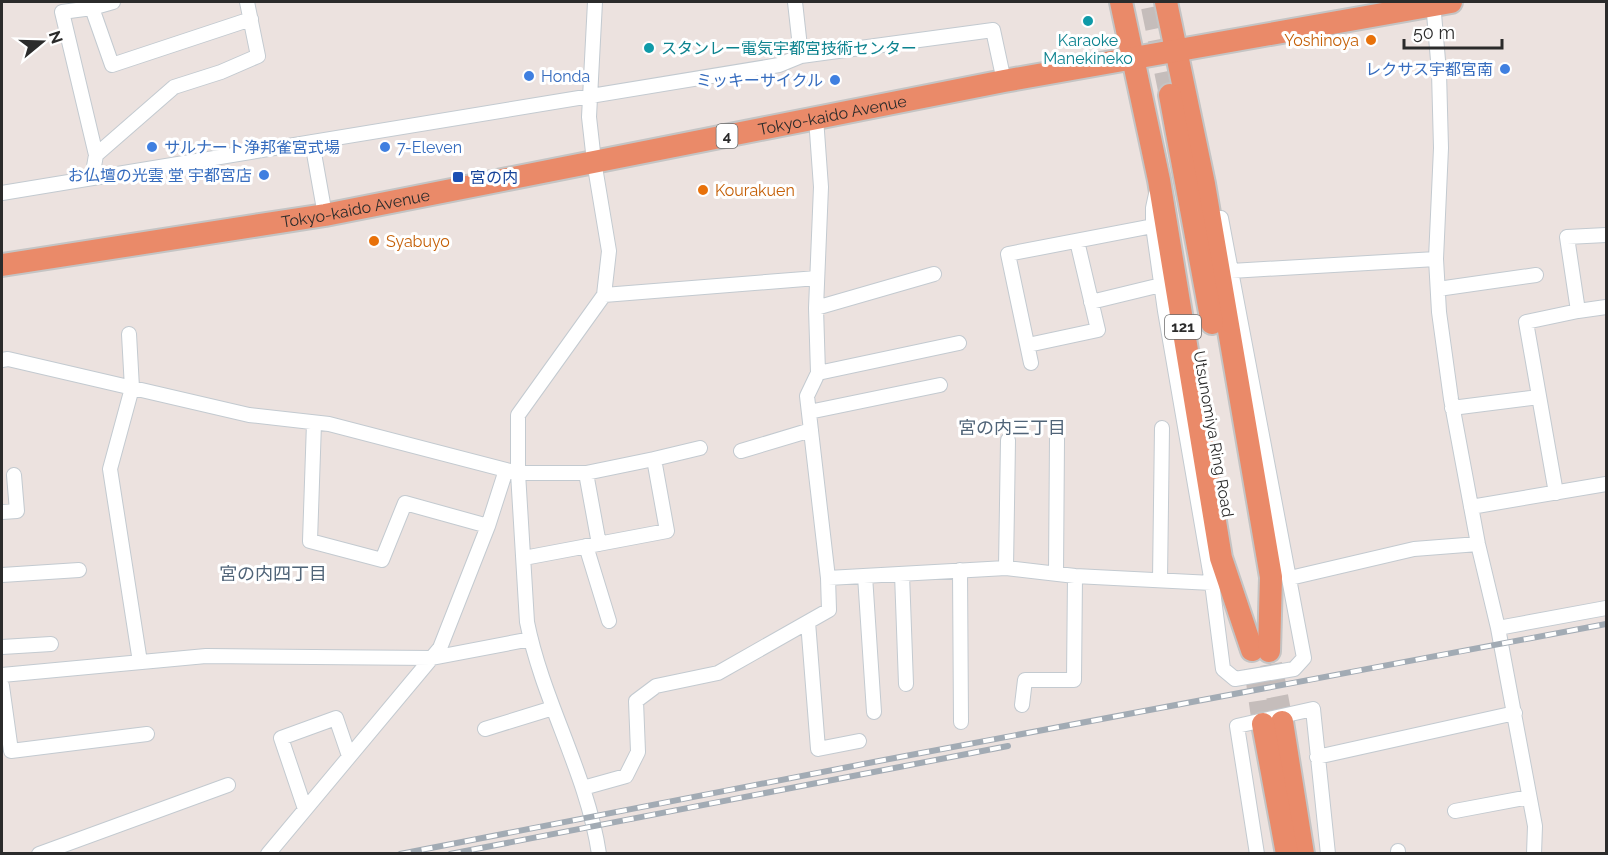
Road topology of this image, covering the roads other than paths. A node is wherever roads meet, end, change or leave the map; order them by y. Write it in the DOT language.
graph roads {
  1 [pos="113,2"];
  2 [pos="247,2"];
  3 [pos="596,2"];
  4 [pos="795,2"];
  5 [pos="1439,3"];
  6 [pos="1144,4"];
  7 [pos="92,8"];
  8 [pos="251,19"];
  9 [pos="1178,50"];
  10 [pos="801,56"];
  11 [pos="1133,57"];
  12 [pos="1004,81"];
  13 [pos="1162,94"];
  14 [pos="590,96"];
  15 [pos="816,118"];
  16 [pos="312,142"];
  17 [pos="96,155"];
  18 [pos="594,161"];
  19 [pos="92,178"];
  20 [pos="1159,180"];
  21 [pos="1204,184"];
  22 [pos="2,193"];
  23 [pos="325,214"];
  24 [pos="1153,226"];
  25 [pos="1606,235"];
  26 [pos="1077,241"];
  27 [pos="1436,259"];
  28 [pos="2,265"];
  29 [pos="1231,271"];
  30 [pos="934,274"];
  31 [pos="1536,275"];
  32 [pos="817,278"];
  33 [pos="1161,285"];
  34 [pos="1438,290"];
  35 [pos="604,295"];
  36 [pos="1091,302"];
  37 [pos="1606,307"];
  38 [pos="816,308"];
  39 [pos="1578,311"];
  40 [pos="129,334"];
  41 [pos="959,343"];
  42 [pos="1028,345"];
  43 [pos="2,360"];
  44 [pos="1031,363"];
  45 [pos="818,373"];
  46 [pos="940,385"];
  47 [pos="132,388"];
  48 [pos="1539,397"];
  49 [pos="1452,408"];
  50 [pos="809,412"];
  51 [pos="314,423"];
  52 [pos="1162,428"];
  53 [pos="811,430"];
  54 [pos="1058,439"];
  55 [pos="1008,440"];
  56 [pos="700,447"];
  57 [pos="741,451"];
  58 [pos="654,459"];
  59 [pos="512,471"];
  60 [pos="586,473"];
  61 [pos="14,475"];
  62 [pos="1606,484"];
  63 [pos="1556,493"];
  64 [pos="1471,507"];
  65 [pos="2,512"];
  66 [pos="488,526"];
  67 [pos="1478,544"];
  68 [pos="592,545"];
  69 [pos="524,558"];
  70 [pos="1006,568"];
  71 [pos="79,570"];
  72 [pos="960,570"];
  73 [pos="902,574"];
  74 [pos="1056,574"];
  75 [pos="2,575"];
  76 [pos="865,576"];
  77 [pos="1075,576"];
  78 [pos="828,578"];
  79 [pos="1290,578"];
  80 [pos="1160,580"];
  81 [pos="1212,583"];
  82 [pos="1606,608"];
  83 [pos="609,621"];
  84 [pos="808,622"];
  85 [pos="1498,627"];
  86 [pos="531,639"];
  87 [pos="51,644"];
  88 [pos="2,647"];
  89 [pos="432,658"];
  90 [pos="1261,658"];
  91 [pos="140,662"];
  92 [pos="2,675"];
  93 [pos="906,684"];
  94 [pos="2,686"];
  95 [pos="1022,705"];
  96 [pos="553,708"];
  97 [pos="874,712"];
  98 [pos="1515,713"];
  99 [pos="961,722"];
  100 [pos="485,729"];
  101 [pos="147,734"];
  102 [pos="859,741"];
  103 [pos="349,756"];
  104 [pos="1317,757"];
  105 [pos="228,785"];
  106 [pos="583,788"];
  107 [pos="1529,797"];
  108 [pos="305,809"];
  109 [pos="1455,811"];
  110 [pos="39,854"];
  111 [pos="268,854"];
  112 [pos="599,854"];
  113 [pos="1257,854"];
  114 [pos="1287,854"];
  115 [pos="1303,854"];
  116 [pos="1328,854"];
  117 [pos="1534,854"];
  1 -- 7 [label="street"];
  2 -- 8 [label="street"];
  3 -- 14 [label="street"];
  4 -- 10 [label="street"];
  5 -- 9 [label="highway, Tokyo-kaido Avenue / 4"];
  5 -- 27 [label="street"];
  6 -- 9 [label="highway, 121"];
  6 -- 11 [label="highway, 121"];
  7 -- 8 [label="street"];
  7 -- 17 [label="street"];
  8 -- 17 [label="street"];
  9 -- 11 [label="highway, Tokyo-kaido Avenue / 4"];
  9 -- 21 [label="highway, 121"];
  10 -- 12 [label="street"];
  10 -- 14 [label="street"];
  11 -- 12 [label="highway, Tokyo-kaido Avenue / 4"];
  11 -- 20 [label="highway, 121"];
  12 -- 15 [label="highway, Tokyo-kaido Avenue / 4"];
  13 -- 90 [label="highway, Utsunomiya Ring Road / 121"];
  14 -- 16 [label="street"];
  14 -- 18 [label="street"];
  15 -- 18 [label="highway, Tokyo-kaido Avenue / 4"];
  15 -- 32 [label="street"];
  16 -- 19 [label="street"];
  16 -- 23 [label="street"];
  17 -- 19 [label="street"];
  18 -- 23 [label="highway, Tokyo-kaido Avenue / 4"];
  18 -- 35 [label="street"];
  19 -- 22 [label="street"];
  20 -- 24 [label="street"];
  20 -- 90 [label="highway, 121"];
  21 -- 29 [label="street"];
  21 -- 90 [label="highway, 121"];
  23 -- 28 [label="highway, Tokyo-kaido Avenue / 4"];
  24 -- 26 [label="street"];
  24 -- 33 [label="street"];
  25 -- 39 [label="street"];
  26 -- 36 [label="street"];
  26 -- 42 [label="street"];
  27 -- 29 [label="street"];
  27 -- 34 [label="street"];
  29 -- 79 [label="street"];
  30 -- 38 [label="street"];
  31 -- 34 [label="street"];
  32 -- 35 [label="street"];
  32 -- 38 [label="street"];
  33 -- 36 [label="street"];
  33 -- 81 [label="street"];
  34 -- 49 [label="street"];
  35 -- 59 [label="street"];
  36 -- 42 [label="street"];
  37 -- 39 [label="street"];
  38 -- 45 [label="street"];
  39 -- 48 [label="street"];
  40 -- 47 [label="street"];
  41 -- 45 [label="street"];
  42 -- 44 [label="street"];
  43 -- 47 [label="street"];
  45 -- 50 [label="street"];
  46 -- 50 [label="street"];
  47 -- 51 [label="street"];
  47 -- 91 [label="street"];
  48 -- 49 [label="street"];
  48 -- 63 [label="street"];
  49 -- 64 [label="street"];
  50 -- 53 [label="street"];
  51 -- 59 [label="street"];
  51 -- 66 [label="street"];
  52 -- 80 [label="street"];
  53 -- 57 [label="street"];
  53 -- 78 [label="street"];
  54 -- 74 [label="street"];
  55 -- 70 [label="street"];
  56 -- 58 [label="street"];
  58 -- 60 [label="street"];
  58 -- 68 [label="street"];
  59 -- 60 [label="street"];
  59 -- 66 [label="street"];
  59 -- 69 [label="street"];
  60 -- 68 [label="street"];
  61 -- 65 [label="street"];
  62 -- 63 [label="street"];
  63 -- 64 [label="street"];
  64 -- 67 [label="street"];
  66 -- 89 [label="street"];
  67 -- 79 [label="street"];
  67 -- 85 [label="street"];
  68 -- 69 [label="street"];
  68 -- 83 [label="street"];
  69 -- 86 [label="street"];
  70 -- 72 [label="street"];
  70 -- 74 [label="street"];
  71 -- 75 [label="street"];
  72 -- 73 [label="street"];
  72 -- 99 [label="street"];
  73 -- 76 [label="street"];
  73 -- 93 [label="street"];
  74 -- 77 [label="street"];
  76 -- 78 [label="street"];
  76 -- 97 [label="street"];
  77 -- 80 [label="street"];
  77 -- 95 [label="street"];
  78 -- 84 [label="street"];
  79 -- 81 [label="street"];
  80 -- 81 [label="street"];
  82 -- 85 [label="street"];
  84 -- 102 [label="street"];
  84 -- 106 [label="street"];
  85 -- 98 [label="street"];
  86 -- 89 [label="street"];
  86 -- 96 [label="street"];
  87 -- 88 [label="street"];
  89 -- 91 [label="street"];
  89 -- 103 [label="street"];
  91 -- 92 [label="street"];
  94 -- 101 [label="street"];
  96 -- 100 [label="street"];
  96 -- 106 [label="street"];
  98 -- 104 [label="street"];
  98 -- 107 [label="street"];
  103 -- 108 [label="street"];
  103 -- 108 [label="street"];
  104 -- 113 [label="street"];
  104 -- 116 [label="street"];
  105 -- 110 [label="street"];
  106 -- 112 [label="street"];
  107 -- 109 [label="street"];
  107 -- 117 [label="street"];
  108 -- 111 [label="street"];
  114 -- 115 [label="highway"];
}
